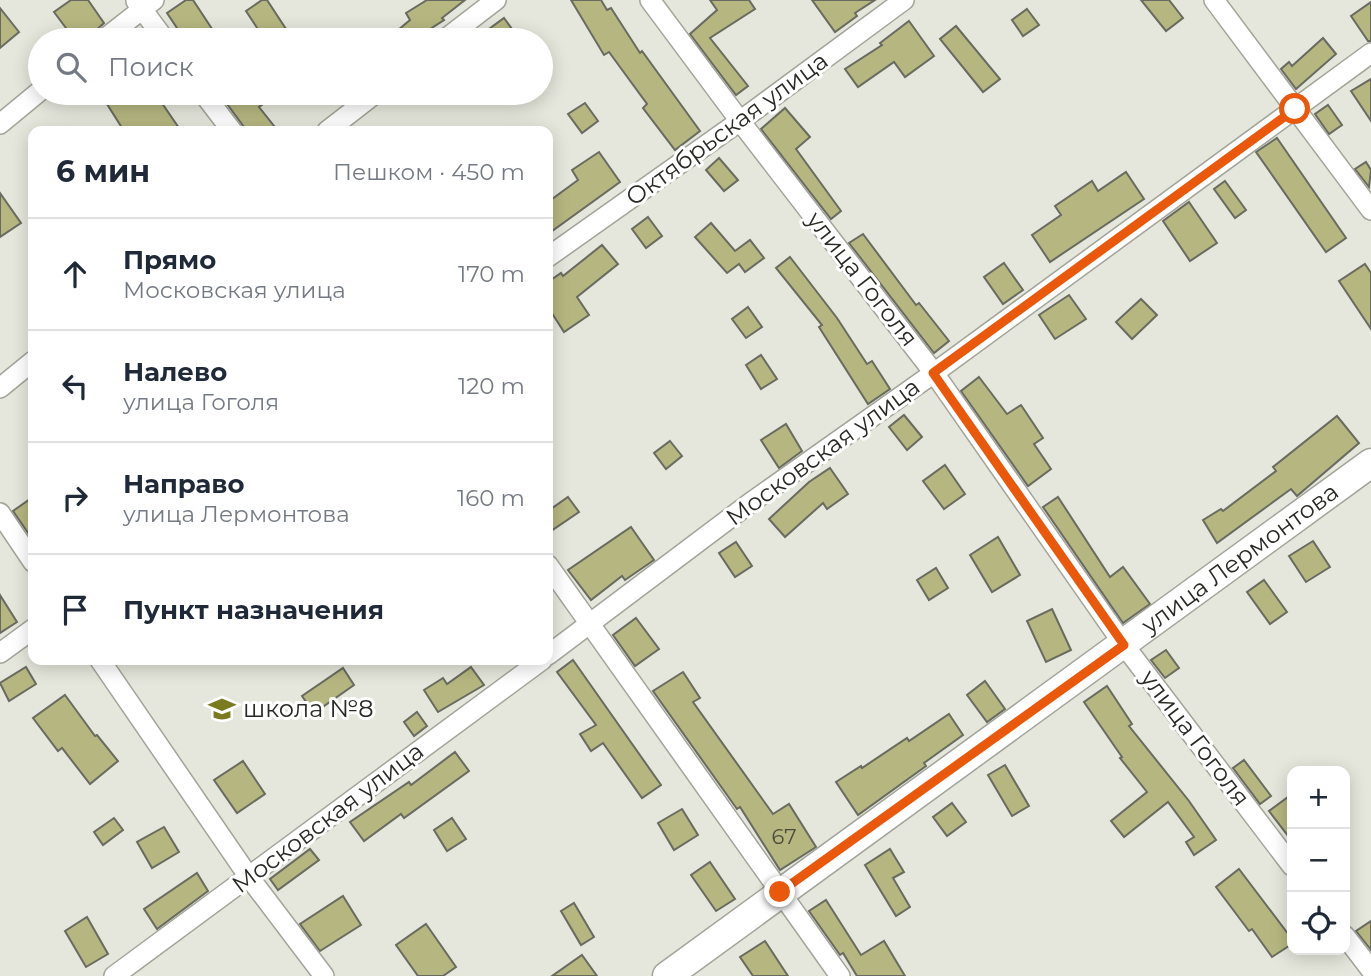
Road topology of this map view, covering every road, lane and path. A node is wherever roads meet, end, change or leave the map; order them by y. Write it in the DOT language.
graph roads {
  1 [pos="496,0"];
  2 [pos="650,0"];
  3 [pos="904,0"];
  4 [pos="1214,0"];
  5 [pos="144,3"];
  6 [pos="116,28"];
  7 [pos="158,28"];
  8 [pos="460,28"];
  9 [pos="1371,53"];
  10 [pos="28,101"];
  11 [pos="213,105"];
  12 [pos="361,105"];
  13 [pos="1295,109"];
  14 [pos="740,121"];
  15 [pos="0,124"];
  16 [pos="228,126"];
  17 [pos="333,126"];
  18 [pos="1371,210"];
  19 [pos="553,253"];
  20 [pos="28,365"];
  21 [pos="933,373"];
  22 [pos="0,388"];
  23 [pos="1371,463"];
  24 [pos="0,513"];
  25 [pos="28,555"];
  26 [pos="553,572"];
  27 [pos="590,624"];
  28 [pos="28,633"];
  29 [pos="1124,645"];
  30 [pos="553,651"];
  31 [pos="0,653"];
  32 [pos="103,665"];
  33 [pos="535,665"];
  34 [pos="1287,859"];
  35 [pos="249,877"];
  36 [pos="780,892"];
  37 [pos="1350,943"];
  38 [pos="1371,970"];
  39 [pos="114,976"];
  40 [pos="324,976"];
  41 [pos="667,976"];
  42 [pos="840,976"];
  1 -- 8 [label="street"];
  2 -- 14 [label="street, улица Гоголя"];
  3 -- 14 [label="street, Октябрьская улица"];
  4 -- 13 [label="street"];
  5 -- 6 [label="street"];
  5 -- 7 [label="street"];
  9 -- 13 [label="street, Московская улица"];
  10 -- 15 [label="street"];
  11 -- 16 [label="street"];
  12 -- 17 [label="street"];
  13 -- 18 [label="street"];
  13 -- 21 [label="street, Московская улица"];
  14 -- 19 [label="street, Октябрьская улица"];
  14 -- 21 [label="street, улица Гоголя"];
  20 -- 22 [label="street"];
  21 -- 27 [label="street, Московская улица"];
  21 -- 29 [label="street, улица Гоголя"];
  23 -- 29 [label="street, улица Лермонтова"];
  24 -- 25 [label="street"];
  26 -- 27 [label="street"];
  27 -- 30 [label="street, Московская улица"];
  27 -- 36 [label="street"];
  28 -- 31 [label="street"];
  29 -- 34 [label="street, улица Гоголя"];
  29 -- 36 [label="street, улица Лермонтова"];
  32 -- 35 [label="street"];
  33 -- 35 [label="street, Московская улица"];
  35 -- 39 [label="street, Московская улица"];
  35 -- 40 [label="street"];
  36 -- 41 [label="street, улица Лермонтова"];
  36 -- 42 [label="street"];
  37 -- 38 [label="street"];
}
